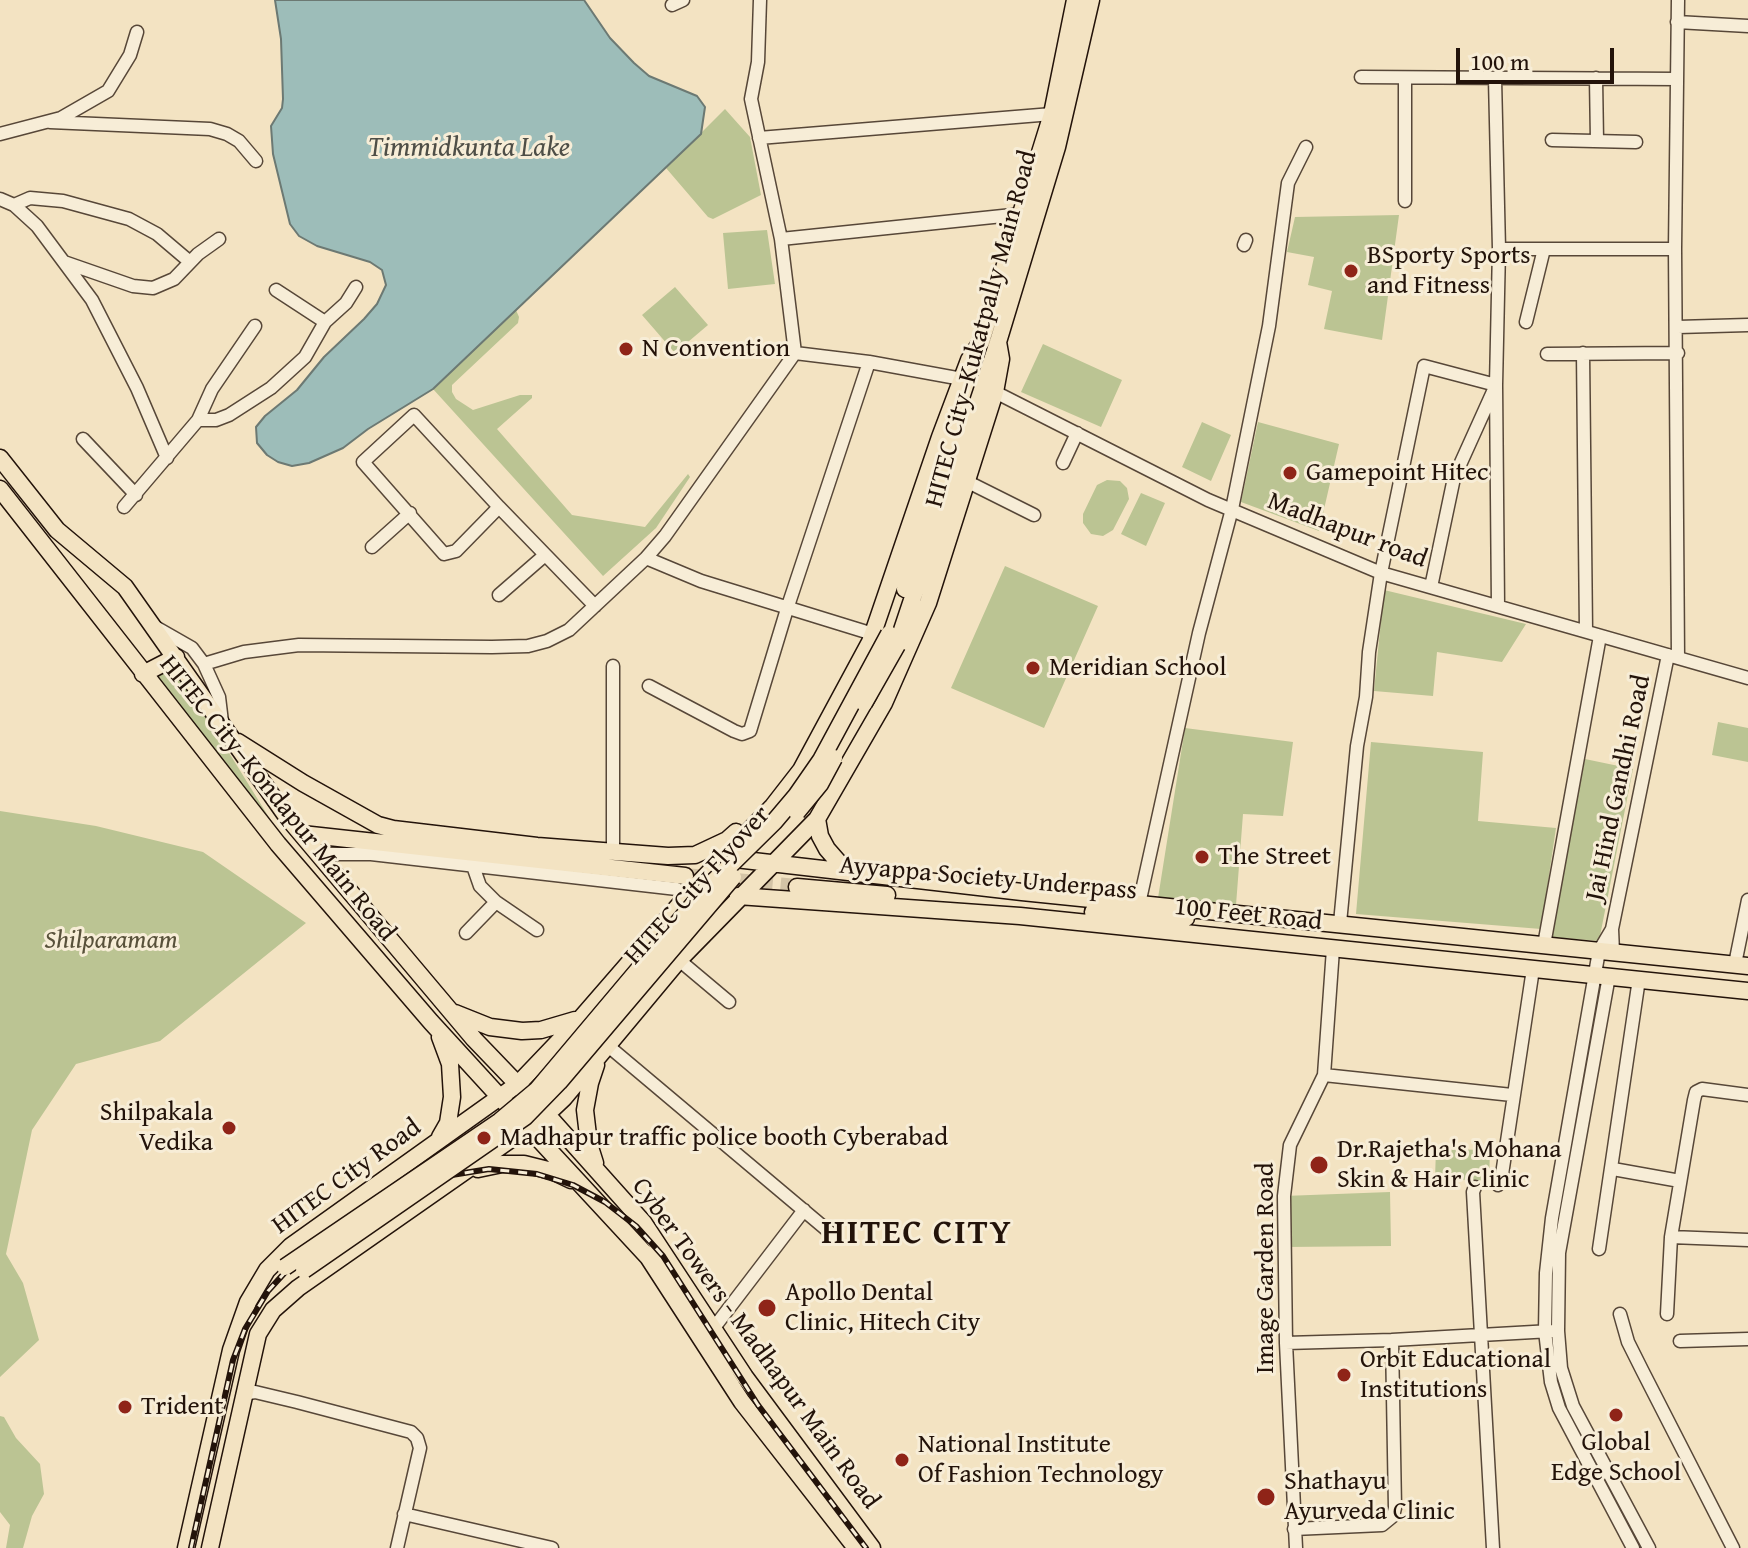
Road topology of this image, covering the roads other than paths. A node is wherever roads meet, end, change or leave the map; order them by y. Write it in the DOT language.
graph roads {
  1 [pos="760,0"];
  2 [pos="1075,0"];
  3 [pos="1091,0"];
  4 [pos="1678,0"];
  5 [pos="1677,22"];
  6 [pos="1748,26"];
  7 [pos="137,32"];
  8 [pos="1361,77"];
  9 [pos="1405,78"];
  10 [pos="1596,78"];
  11 [pos="1495,79"];
  12 [pos="1677,79"];
  13 [pos="1052,114"];
  14 [pos="50,122"];
  15 [pos="0,134"];
  16 [pos="759,138"];
  17 [pos="1552,140"];
  18 [pos="1597,141"];
  19 [pos="1636,142"];
  20 [pos="1306,147"];
  21 [pos="256,161"];
  22 [pos="0,199"];
  23 [pos="1405,201"];
  24 [pos="14,205"];
  25 [pos="1022,214"];
  26 [pos="219,239"];
  27 [pos="781,239"];
  28 [pos="1499,249"];
  29 [pos="1544,249"];
  30 [pos="1675,249"];
  31 [pos="64,262"];
  32 [pos="190,262"];
  33 [pos="356,287"];
  34 [pos="276,290"];
  35 [pos="325,322"];
  36 [pos="1526,322"];
  37 [pos="1748,325"];
  38 [pos="255,326"];
  39 [pos="1678,327"];
  40 [pos="989,342"];
  41 [pos="795,353"];
  42 [pos="1583,353"];
  43 [pos="1678,353"];
  44 [pos="1547,354"];
  45 [pos="869,362"];
  46 [pos="962,379"];
  47 [pos="1496,385"];
  48 [pos="995,392"];
  49 [pos="198,420"];
  50 [pos="1077,433"];
  51 [pos="83,439"];
  52 [pos="0,458"];
  53 [pos="167,458"];
  54 [pos="1063,463"];
  55 [pos="966,481"];
  56 [pos="0,489"];
  57 [pos="136,495"];
  58 [pos="124,507"];
  59 [pos="499,507"];
  60 [pos="1232,509"];
  61 [pos="410,513"];
  62 [pos="1034,515"];
  63 [pos="934,518"];
  64 [pos="372,547"];
  65 [pos="545,555"];
  66 [pos="646,558"];
  67 [pos="1381,573"];
  68 [pos="1431,587"];
  69 [pos="499,595"];
  70 [pos="595,606"];
  71 [pos="1498,606"];
  72 [pos="787,609"];
  73 [pos="154,627"];
  74 [pos="1586,631"];
  75 [pos="873,634"];
  76 [pos="1600,636"];
  77 [pos="1673,656"];
  78 [pos="176,657"];
  79 [pos="204,664"];
  80 [pos="613,666"];
  81 [pos="143,674"];
  82 [pos="1748,678"];
  83 [pos="649,686"];
  84 [pos="226,730"];
  85 [pos="773,806"];
  86 [pos="817,819"];
  87 [pos="302,834"];
  88 [pos="613,851"];
  89 [pos="317,854"];
  90 [pos="722,857"];
  91 [pos="772,865"];
  92 [pos="473,866"];
  93 [pos="852,874"];
  94 [pos="685,884"];
  95 [pos="797,887"];
  96 [pos="742,896"];
  97 [pos="1748,900"];
  98 [pos="496,902"];
  99 [pos="1139,904"];
  100 [pos="1271,917"];
  101 [pos="1340,923"];
  102 [pos="537,930"];
  103 [pos="466,933"];
  104 [pos="1458,935"];
  105 [pos="1544,945"];
  106 [pos="1333,949"];
  107 [pos="1606,951"];
  108 [pos="679,960"];
  109 [pos="1455,961"];
  110 [pos="1741,965"];
  111 [pos="1533,969"];
  112 [pos="1602,976"];
  113 [pos="1639,979"];
  114 [pos="1748,991"];
  115 [pos="729,1002"];
  116 [pos="447,1008"];
  117 [pos="582,1017"];
  118 [pos="431,1022"];
  119 [pos="607,1045"];
  120 [pos="1324,1075"];
  121 [pos="518,1084"];
  122 [pos="1512,1095"];
  123 [pos="1748,1095"];
  124 [pos="501,1098"];
  125 [pos="547,1114"];
  126 [pos="530,1129"];
  127 [pos="437,1142"];
  128 [pos="410,1161"];
  129 [pos="597,1168"];
  130 [pos="1613,1169"];
  131 [pos="462,1175"];
  132 [pos="1680,1181"];
  133 [pos="1498,1185"];
  134 [pos="582,1187"];
  135 [pos="1475,1187"];
  136 [pos="436,1193"];
  137 [pos="804,1210"];
  138 [pos="833,1235"];
  139 [pos="1671,1237"];
  140 [pos="1748,1240"];
  141 [pos="1599,1249"];
  142 [pos="1620,1314"];
  143 [pos="1667,1314"];
  144 [pos="241,1326"];
  145 [pos="713,1329"];
  146 [pos="1552,1331"];
  147 [pos="258,1334"];
  148 [pos="1480,1335"];
  149 [pos="1748,1339"];
  150 [pos="1392,1340"];
  151 [pos="1680,1341"];
  152 [pos="1286,1343"];
  153 [pos="243,1394"];
  154 [pos="404,1514"];
  155 [pos="1294,1529"];
  156 [pos="515,1543"];
  157 [pos="186,1548"];
  158 [pos="210,1548"];
  159 [pos="397,1548"];
  160 [pos="552,1548"];
  161 [pos="856,1548"];
  162 [pos="872,1548"];
  163 [pos="1296,1548"];
  164 [pos="1493,1548"];
  165 [pos="1633,1548"];
  166 [pos="1649,1548"];
  167 [pos="1733,1548"];
  1 -- 16 [label="street"];
  2 -- 13 [label="main road, HITEC City–Kukatpally Main Road"];
  3 -- 40 [label="main road, HITEC City–Kukatpally Main Road"];
  4 -- 5 [label="street, Jai Hind Gandhi Road"];
  5 -- 6 [label="street"];
  5 -- 12 [label="street, Jai Hind Gandhi Road"];
  7 -- 14 [label="street"];
  8 -- 9 [label="street"];
  9 -- 11 [label="street"];
  9 -- 23 [label="street"];
  10 -- 11 [label="street"];
  10 -- 12 [label="street"];
  10 -- 18 [label="street"];
  11 -- 28 [label="street"];
  12 -- 30 [label="street, Jai Hind Gandhi Road"];
  13 -- 16 [label="street"];
  13 -- 25 [label="main road, HITEC City–Kukatpally Main Road"];
  14 -- 15 [label="street"];
  14 -- 21 [label="street"];
  16 -- 27 [label="street"];
  17 -- 18 [label="street"];
  18 -- 19 [label="street"];
  20 -- 60 [label="street"];
  22 -- 24 [label="street"];
  24 -- 31 [label="street"];
  24 -- 32 [label="street"];
  25 -- 27 [label="street"];
  25 -- 40 [label="main road, HITEC City–Kukatpally Main Road"];
  26 -- 32 [label="street"];
  27 -- 41 [label="street"];
  28 -- 29 [label="street"];
  28 -- 47 [label="street"];
  29 -- 30 [label="street"];
  29 -- 36 [label="street"];
  30 -- 39 [label="street, Jai Hind Gandhi Road"];
  31 -- 32 [label="street"];
  31 -- 53 [label="street"];
  33 -- 35 [label="street"];
  34 -- 35 [label="street"];
  35 -- 49 [label="street"];
  37 -- 39 [label="street"];
  38 -- 49 [label="street"];
  39 -- 43 [label="street, Jai Hind Gandhi Road"];
  40 -- 46 [label="main road, HITEC City–Kukatpally Main Road"];
  40 -- 48 [label="main road, HITEC City–Kukatpally Main Road"];
  40 -- 63 [label="main road, HITEC City Flyover"];
  41 -- 45 [label="street"];
  41 -- 66 [label="street"];
  42 -- 43 [label="street"];
  42 -- 44 [label="street"];
  42 -- 74 [label="street"];
  43 -- 77 [label="street, Jai Hind Gandhi Road"];
  45 -- 46 [label="street"];
  45 -- 72 [label="street"];
  46 -- 75 [label="main road, HITEC City–Kukatpally Main Road"];
  47 -- 67 [label="street"];
  47 -- 68 [label="street"];
  47 -- 71 [label="street"];
  48 -- 50 [label="street, Madhapur road"];
  48 -- 55 [label="main road, HITEC City–Kukatpally Main Road"];
  49 -- 53 [label="street"];
  50 -- 54 [label="street"];
  50 -- 60 [label="street, Madhapur road"];
  51 -- 57 [label="street"];
  52 -- 73 [label="main road, HITEC City–Kondapur Main Road"];
  53 -- 57 [label="street"];
  55 -- 62 [label="street"];
  55 -- 86 [label="main road, HITEC City–Kukatpally Main Road"];
  56 -- 81 [label="main road, HITEC City–Kondapur Main Road"];
  57 -- 58 [label="street"];
  59 -- 61 [label="street"];
  59 -- 61 [label="street"];
  59 -- 65 [label="street"];
  60 -- 67 [label="street, Madhapur road"];
  60 -- 99 [label="street"];
  61 -- 64 [label="street"];
  63 -- 144 [label="main road, HITEC City Flyover, bridge"];
  63 -- 147 [label="main road, HITEC City Flyover, bridge"];
  65 -- 69 [label="street"];
  65 -- 70 [label="street"];
  66 -- 70 [label="street"];
  66 -- 72 [label="street"];
  67 -- 68 [label="street, Madhapur road"];
  67 -- 101 [label="street"];
  68 -- 71 [label="street, Madhapur road"];
  70 -- 79 [label="street"];
  71 -- 74 [label="street, Madhapur road"];
  72 -- 75 [label="street"];
  72 -- 83 [label="street"];
  73 -- 78 [label="main road, HITEC City–Kondapur Main Road"];
  73 -- 79 [label="street"];
  74 -- 76 [label="street, Madhapur road"];
  75 -- 85 [label="main road, HITEC City–Kukatpally Main Road"];
  76 -- 77 [label="street, Madhapur road"];
  76 -- 105 [label="street"];
  77 -- 82 [label="street, Madhapur road"];
  77 -- 107 [label="street, Jai Hind Gandhi Road"];
  78 -- 81 [label="main road"];
  78 -- 84 [label="main road, HITEC City–Kondapur Main Road"];
  79 -- 84 [label="street"];
  80 -- 88 [label="street"];
  81 -- 118 [label="main road, HITEC City–Kondapur Main Road"];
  84 -- 87 [label="main road, HITEC City–Kondapur Main Road"];
  84 -- 88 [label="main road, HITEC City–Kukatpally Main Road"];
  85 -- 88 [label="main road, HITEC City–Kukatpally Main Road"];
  85 -- 90 [label="main road, HITEC City–Kukatpally Main Road"];
  86 -- 91 [label="main road, HITEC City–Kukatpally Main Road"];
  86 -- 93 [label="main road"];
  87 -- 89 [label="main road, HITEC City–Kondapur Main Road"];
  87 -- 94 [label="main road"];
  89 -- 92 [label="street"];
  89 -- 116 [label="main road, HITEC City–Kondapur Main Road"];
  90 -- 91 [label="main road, 100 Feet Road"];
  90 -- 94 [label="main road, HITEC City–Kukatpally Main Road"];
  91 -- 93 [label="main road, 100 Feet Road"];
  91 -- 96 [label="main road, HITEC City–Kukatpally Main Road"];
  92 -- 94 [label="street"];
  92 -- 98 [label="street"];
  93 -- 99 [label="main road, 100 Feet Road"];
  94 -- 96 [label="main road, 100 Feet Road"];
  94 -- 117 [label="main road, HITEC City–Kukatpally Main Road"];
  95 -- 100 [label="main road, Ayyappa Society Underpass"];
  96 -- 106 [label="main road, 100 Feet Road"];
  96 -- 108 [label="main road, HITEC City–Kukatpally Main Road"];
  97 -- 110 [label="street"];
  98 -- 102 [label="street"];
  98 -- 103 [label="street"];
  99 -- 100 [label="main road, 100 Feet Road"];
  100 -- 101 [label="main road, 100 Feet Road"];
  101 -- 104 [label="main road, 100 Feet Road"];
  104 -- 105 [label="main road, 100 Feet Road"];
  104 -- 109 [label="main road"];
  105 -- 107 [label="main road, 100 Feet Road"];
  106 -- 109 [label="main road, 100 Feet Road"];
  106 -- 120 [label="street, Image Garden Road"];
  107 -- 110 [label="main road, 100 Feet Road"];
  107 -- 112 [label="street"];
  108 -- 115 [label="street"];
  108 -- 119 [label="main road, HITEC City–Kukatpally Main Road"];
  109 -- 111 [label="main road, 100 Feet Road"];
  111 -- 112 [label="main road, 100 Feet Road"];
  111 -- 122 [label="street"];
  112 -- 113 [label="main road, 100 Feet Road"];
  112 -- 146 [label="street"];
  113 -- 114 [label="main road, 100 Feet Road"];
  113 -- 130 [label="street"];
  116 -- 117 [label="main road"];
  116 -- 121 [label="main road, Cyber Towers - Madhapur Main Road"];
  117 -- 121 [label="main road, HITEC City Road"];
  118 -- 124 [label="main road, HITEC City–Kondapur Main Road"];
  118 -- 127 [label="main road"];
  119 -- 125 [label="main road, HITEC City–Kukatpally Main Road"];
  119 -- 129 [label="main road"];
  119 -- 137 [label="street"];
  120 -- 122 [label="street"];
  120 -- 152 [label="street, Image Garden Road"];
  121 -- 124 [label="main road, HITEC City Road"];
  121 -- 125 [label="main road, Cyber Towers - Madhapur Main Road"];
  122 -- 133 [label="street"];
  123 -- 132 [label="street"];
  124 -- 126 [label="main road, HITEC City–Kondapur Main Road"];
  124 -- 127 [label="main road, HITEC City Road"];
  125 -- 126 [label="main road, HITEC City–Kukatpally Main Road"];
  125 -- 129 [label="main road, Cyber Towers - Madhapur Main Road"];
  126 -- 131 [label="main road"];
  126 -- 134 [label="main road, Cyber Towers - Madhapur Main Road"];
  127 -- 128 [label="main road, HITEC City Road"];
  128 -- 136 [label="main road"];
  128 -- 144 [label="main road, HITEC City Road"];
  129 -- 145 [label="main road, Cyber Towers - Madhapur Main Road"];
  130 -- 132 [label="street"];
  130 -- 141 [label="street"];
  131 -- 134 [label="main road"];
  131 -- 136 [label="main road"];
  132 -- 139 [label="street"];
  134 -- 161 [label="main road, Cyber Towers - Madhapur Main Road"];
  135 -- 148 [label="street"];
  136 -- 147 [label="main road"];
  137 -- 138 [label="street"];
  137 -- 145 [label="street"];
  139 -- 140 [label="street"];
  139 -- 143 [label="street"];
  142 -- 167 [label="street"];
  144 -- 157 [label="main road, HITEC City Road"];
  145 -- 162 [label="main road, Cyber Towers - Madhapur Main Road"];
  146 -- 148 [label="street"];
  146 -- 165 [label="street"];
  146 -- 166 [label="street"];
  147 -- 153 [label="main road"];
  148 -- 150 [label="street"];
  148 -- 164 [label="street"];
  149 -- 151 [label="street"];
  150 -- 152 [label="street"];
  150 -- 155 [label="street"];
  152 -- 155 [label="street, Image Garden Road"];
  153 -- 154 [label="street"];
  153 -- 158 [label="main road"];
  154 -- 156 [label="street"];
  154 -- 159 [label="street"];
  155 -- 163 [label="street, Image Garden Road"];
  156 -- 160 [label="street"];
}
